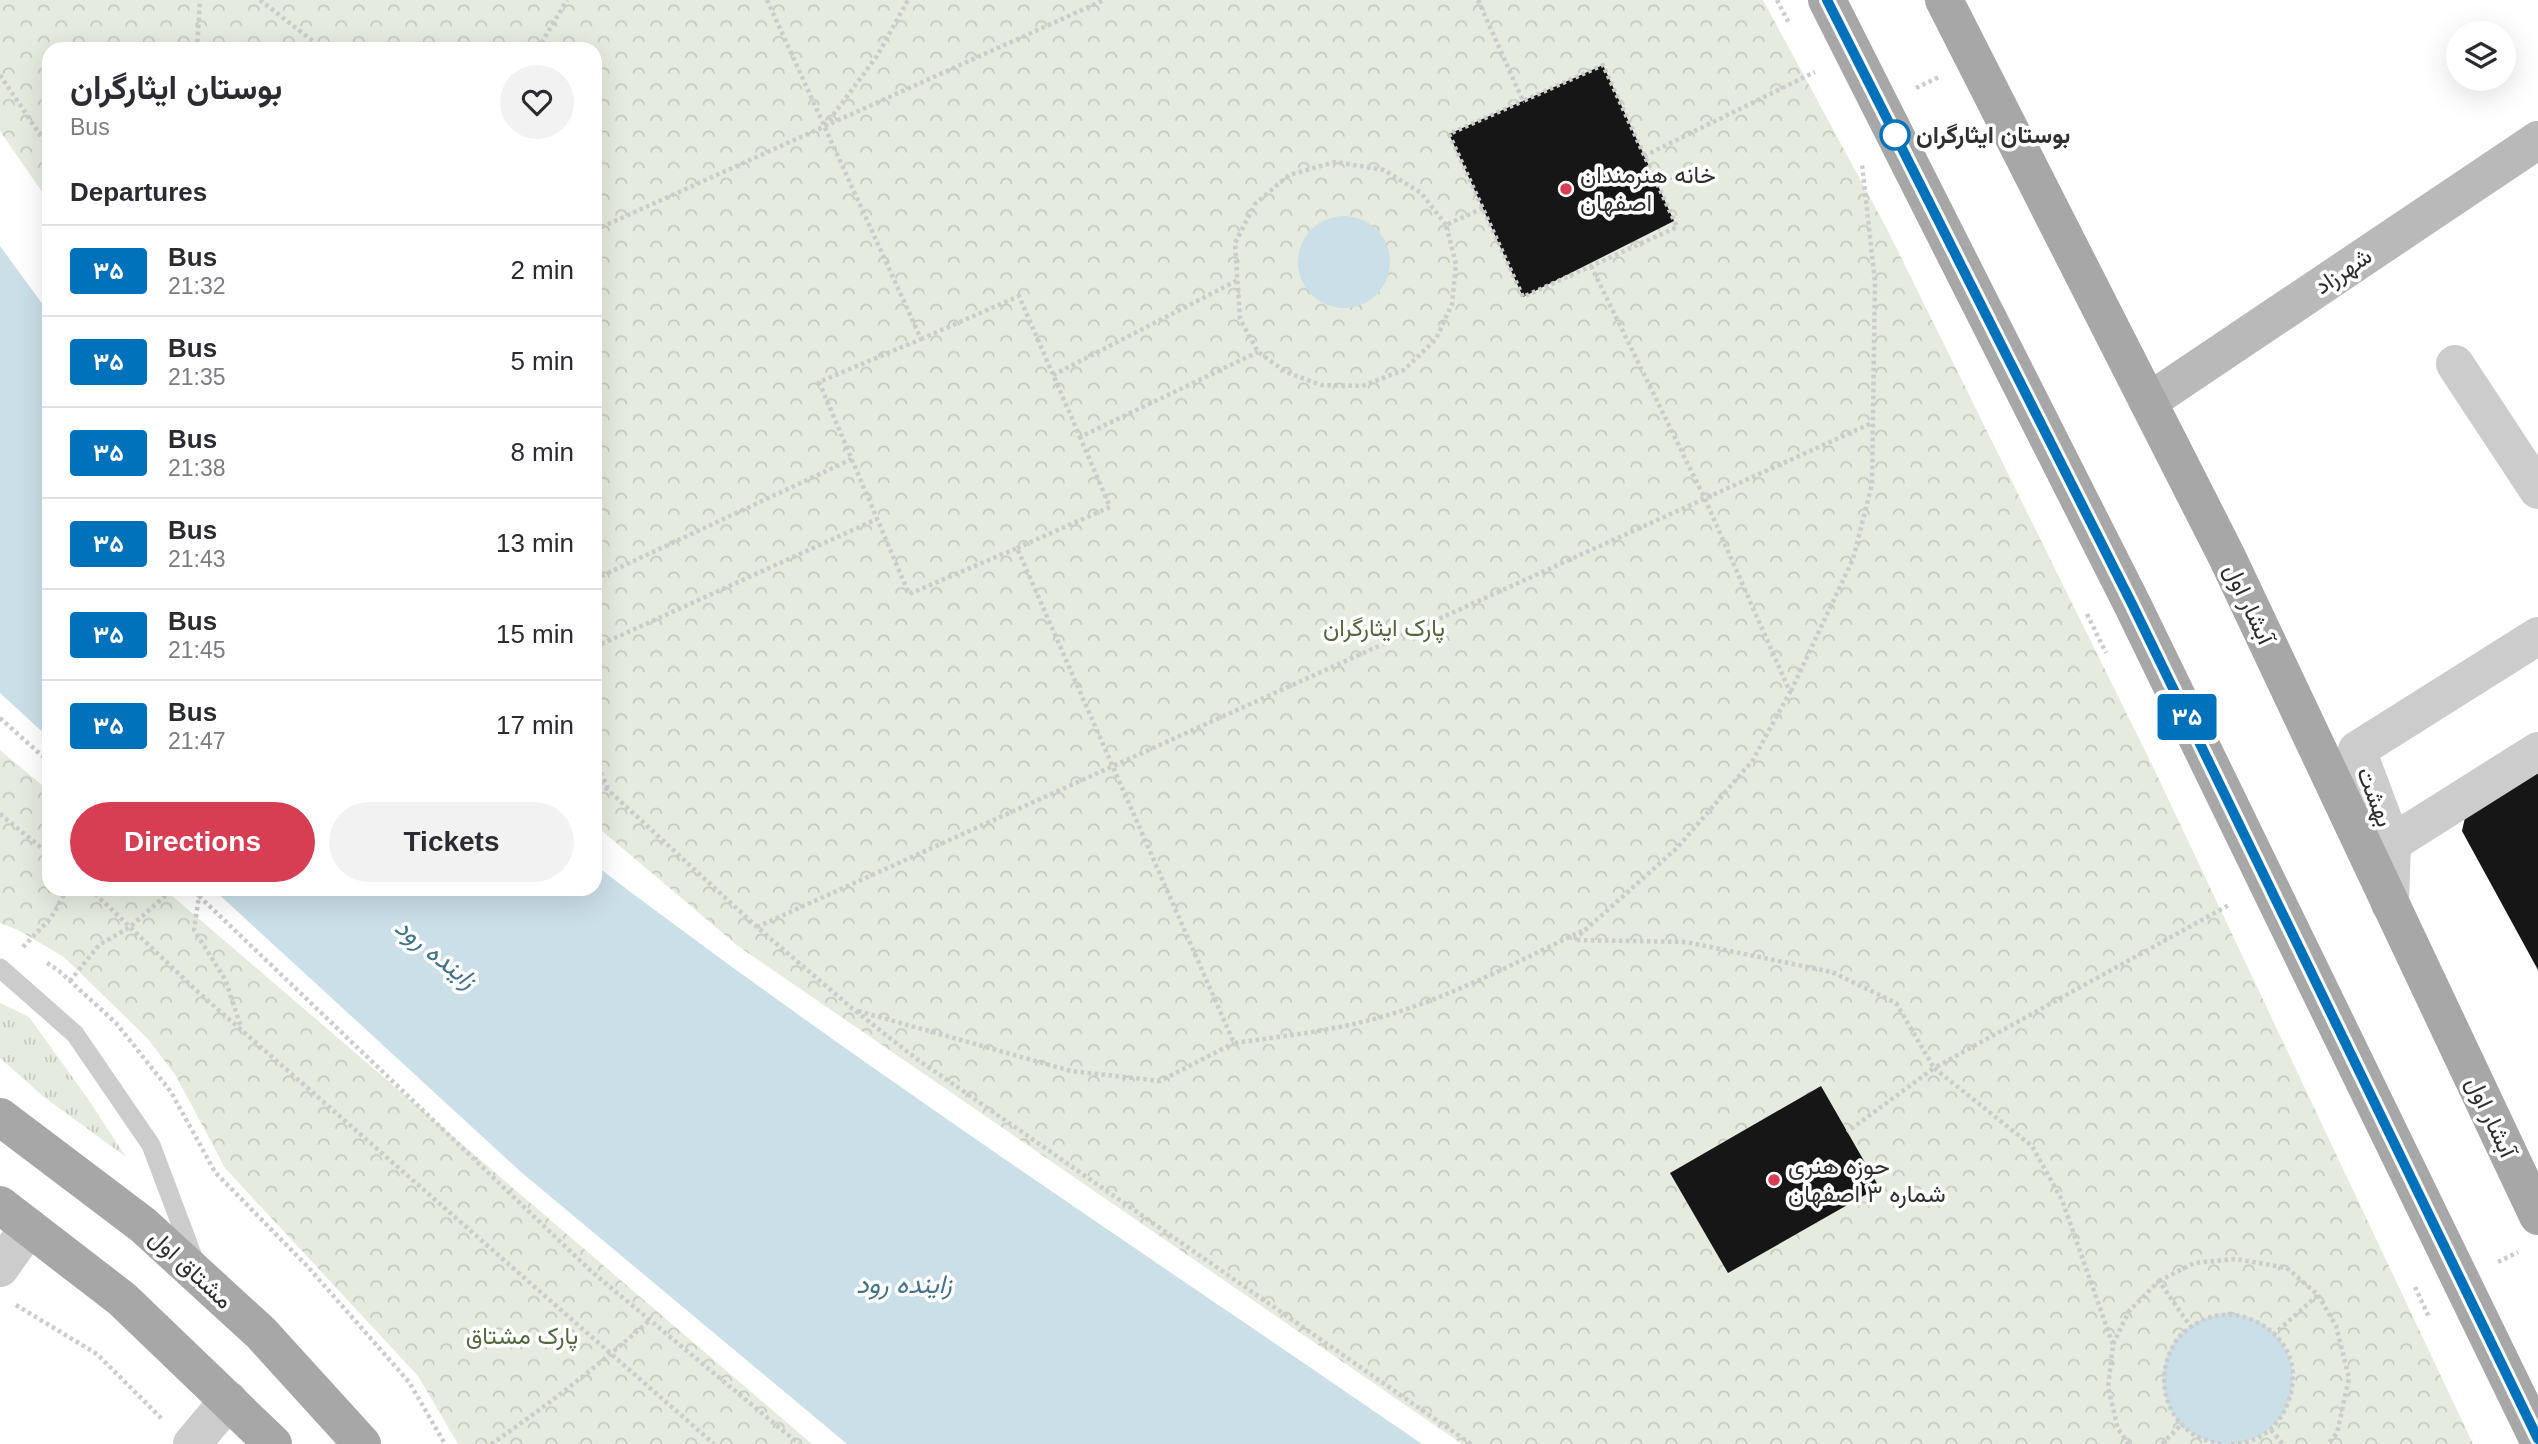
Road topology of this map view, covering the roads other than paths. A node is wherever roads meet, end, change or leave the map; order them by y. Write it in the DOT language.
graph roads {
  1 [pos="1827,0"];
  2 [pos="1944,0"];
  3 [pos="2538,140"];
  4 [pos="2455,365"];
  5 [pos="2148,402"];
  6 [pos="2538,490"];
  7 [pos="2538,636"];
  8 [pos="2311,735"];
  9 [pos="2357,750"];
  10 [pos="2538,751"];
  11 [pos="2392,843"];
  12 [pos="2390,904"];
  13 [pos="0,968"];
  14 [pos="0,1117"];
  15 [pos="2535,1203"];
  16 [pos="14,1216"];
  17 [pos="202,1279"];
  18 [pos="5,1285"];
  19 [pos="229,1400"];
  20 [pos="180,1435"];
  21 [pos="2538,1439"];
  22 [pos="273,1444"];
  23 [pos="362,1444"];
  1 -- 21 [label="main road"];
  2 -- 5 [label="main road, آبشار اول"];
  3 -- 5 [label="street, شهرزاد"];
  4 -- 6 [label="street"];
  5 -- 8 [label="main road, آبشار اول"];
  7 -- 9 [label="street, بهشت"];
  8 -- 9 [label="street"];
  8 -- 12 [label="main road, آبشار اول"];
  9 -- 11 [label="street, بهشت"];
  10 -- 11 [label="street, بهشت"];
  11 -- 12 [label="street"];
  12 -- 15 [label="main road, آبشار اول"];
  13 -- 17 [label="lane"];
  14 -- 17 [label="main road, مشتاق اول"];
  16 -- 18 [label="street"];
  16 -- 19 [label="main road"];
  17 -- 23 [label="main road, مشتاق اول"];
  19 -- 20 [label="street"];
  19 -- 22 [label="main road"];
}
